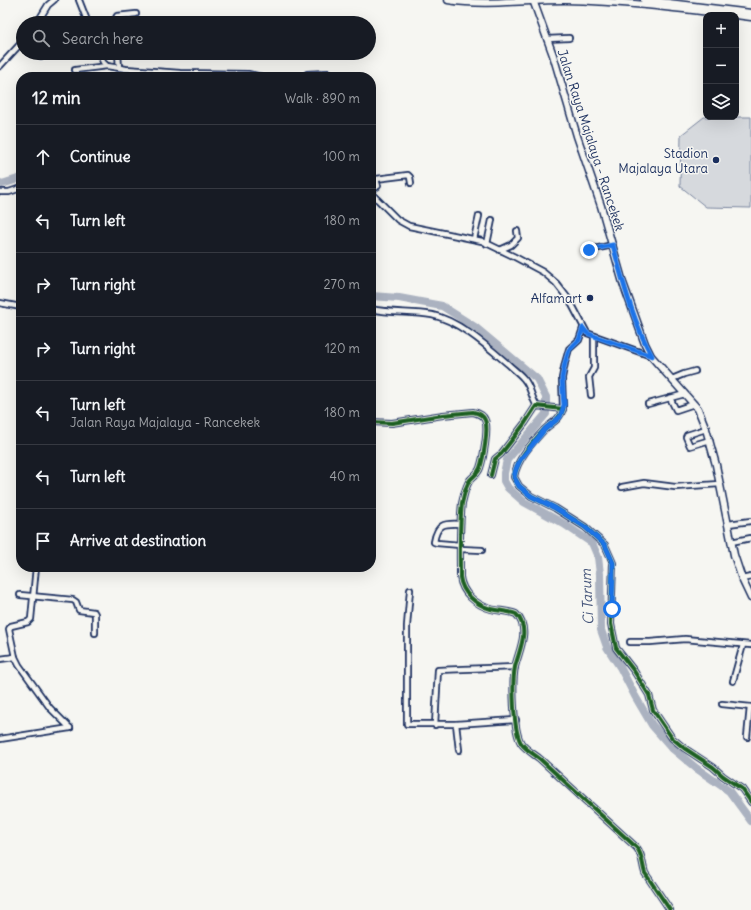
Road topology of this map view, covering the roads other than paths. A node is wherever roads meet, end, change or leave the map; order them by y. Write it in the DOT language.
graph roads {
  1 [pos="54,0"];
  2 [pos="79,0"];
  3 [pos="448,0"];
  4 [pos="533,0"];
  5 [pos="644,0"];
  6 [pos="710,12"];
  7 [pos="751,13"];
  8 [pos="136,14"];
  9 [pos="41,16"];
  10 [pos="85,16"];
  11 [pos="117,16"];
  12 [pos="739,16"];
  13 [pos="751,17"];
  14 [pos="569,38"];
  15 [pos="547,39"];
  16 [pos="16,49"];
  17 [pos="102,60"];
  18 [pos="118,60"];
  19 [pos="0,66"];
  20 [pos="106,66"];
  21 [pos="119,68"];
  22 [pos="75,70"];
  23 [pos="168,72"];
  24 [pos="376,179"];
  25 [pos="411,183"];
  26 [pos="16,190"];
  27 [pos="0,192"];
  28 [pos="376,197"];
  29 [pos="479,216"];
  30 [pos="492,220"];
  31 [pos="517,231"];
  32 [pos="474,239"];
  33 [pos="487,244"];
  34 [pos="613,245"];
  35 [pos="500,250"];
  36 [pos="589,250"];
  37 [pos="0,303"];
  38 [pos="16,306"];
  39 [pos="376,310"];
  40 [pos="583,328"];
  41 [pos="594,336"];
  42 [pos="652,356"];
  43 [pos="695,372"];
  44 [pos="672,379"];
  45 [pos="685,394"];
  46 [pos="591,395"];
  47 [pos="670,398"];
  48 [pos="648,404"];
  49 [pos="694,404"];
  50 [pos="538,406"];
  51 [pos="561,409"];
  52 [pos="376,422"];
  53 [pos="706,429"];
  54 [pos="710,440"];
  55 [pos="491,475"];
  56 [pos="720,484"];
  57 [pos="622,487"];
  58 [pos="751,521"];
  59 [pos="460,524"];
  60 [pos="728,524"];
  61 [pos="751,538"];
  62 [pos="731,542"];
  63 [pos="460,547"];
  64 [pos="482,550"];
  65 [pos="35,572"];
  66 [pos="751,577"];
  67 [pos="742,579"];
  68 [pos="410,590"];
  69 [pos="20,595"];
  70 [pos="33,596"];
  71 [pos="751,598"];
  72 [pos="95,633"];
  73 [pos="630,642"];
  74 [pos="751,644"];
  75 [pos="743,645"];
  76 [pos="15,657"];
  77 [pos="0,659"];
  78 [pos="515,667"];
  79 [pos="733,681"];
  80 [pos="722,704"];
  81 [pos="750,707"];
  82 [pos="516,720"];
  83 [pos="456,724"];
  84 [pos="435,725"];
  85 [pos="747,737"];
  86 [pos="0,739"];
  87 [pos="459,750"];
  88 [pos="751,802"];
  89 [pos="670,910"];
  1 -- 9 [label="street"];
  2 -- 10 [label="street"];
  3 -- 4 [label="main road"];
  4 -- 6 [label="main road"];
  4 -- 15 [label="main road, Jalan Raya Majalaya - Rancekek"];
  5 -- 7 [label="main road"];
  8 -- 11 [label="street"];
  12 -- 13 [label="main road"];
  14 -- 15 [label="street"];
  15 -- 34 [label="main road, Jalan Raya Majalaya - Rancekek"];
  16 -- 19 [label="street"];
  17 -- 20 [label="street"];
  18 -- 21 [label="street"];
  20 -- 21 [label="street"];
  20 -- 22 [label="street"];
  21 -- 23 [label="street"];
  24 -- 25 [label="street"];
  26 -- 27 [label="street"];
  28 -- 32 [label="street"];
  29 -- 32 [label="street"];
  30 -- 33 [label="street"];
  31 -- 35 [label="street"];
  32 -- 33 [label="street"];
  33 -- 35 [label="street"];
  34 -- 36 [label="street"];
  34 -- 42 [label="main road, Jalan Raya Majalaya - Rancekek"];
  35 -- 40 [label="street"];
  37 -- 38 [label="street"];
  39 -- 50 [label="street"];
  40 -- 41 [label="street"];
  40 -- 51 [label="street"];
  41 -- 42 [label="street"];
  41 -- 46 [label="street"];
  42 -- 44 [label="main road, Jalan Raya Majalaya - Rancekek"];
  43 -- 44 [label="street"];
  44 -- 45 [label="main road, Jalan Raya Majalaya - Rancekek"];
  45 -- 47 [label="street"];
  45 -- 49 [label="main road, Jalan Raya Majalaya - Rancekek"];
  47 -- 48 [label="street"];
  47 -- 49 [label="street"];
  49 -- 53 [label="main road, Jalan Raya Majalaya - Rancekek"];
  50 -- 51 [label="street"];
  50 -- 55 [label="street"];
  51 -- 88 [label="street"];
  52 -- 59 [label="street"];
  53 -- 54 [label="main road, Jalan Raya Majalaya - Rancekek"];
  53 -- 54 [label="street"];
  54 -- 56 [label="main road, Jalan Raya Majalaya - Rancekek"];
  56 -- 57 [label="street"];
  56 -- 60 [label="main road, Jalan Raya Majalaya - Rancekek"];
  58 -- 60 [label="street"];
  59 -- 63 [label="street"];
  59 -- 63 [label="street"];
  60 -- 62 [label="main road, Jalan Raya Majalaya - Rancekek"];
  61 -- 62 [label="street"];
  62 -- 67 [label="main road, Jalan Raya Majalaya - Rancekek"];
  63 -- 64 [label="street"];
  63 -- 78 [label="street"];
  65 -- 70 [label="street"];
  66 -- 67 [label="street"];
  67 -- 71 [label="main road, Jalan Raya Majalaya - Rancekek"];
  68 -- 84 [label="street"];
  69 -- 70 [label="street"];
  70 -- 72 [label="street"];
  70 -- 76 [label="street"];
  73 -- 75 [label="street"];
  74 -- 75 [label="street"];
  75 -- 79 [label="street"];
  76 -- 77 [label="street"];
  76 -- 86 [label="street"];
  78 -- 82 [label="street"];
  78 -- 84 [label="street"];
  80 -- 81 [label="street"];
  81 -- 85 [label="street"];
  82 -- 83 [label="street"];
  82 -- 89 [label="street"];
  83 -- 84 [label="street"];
  83 -- 87 [label="street"];
}
